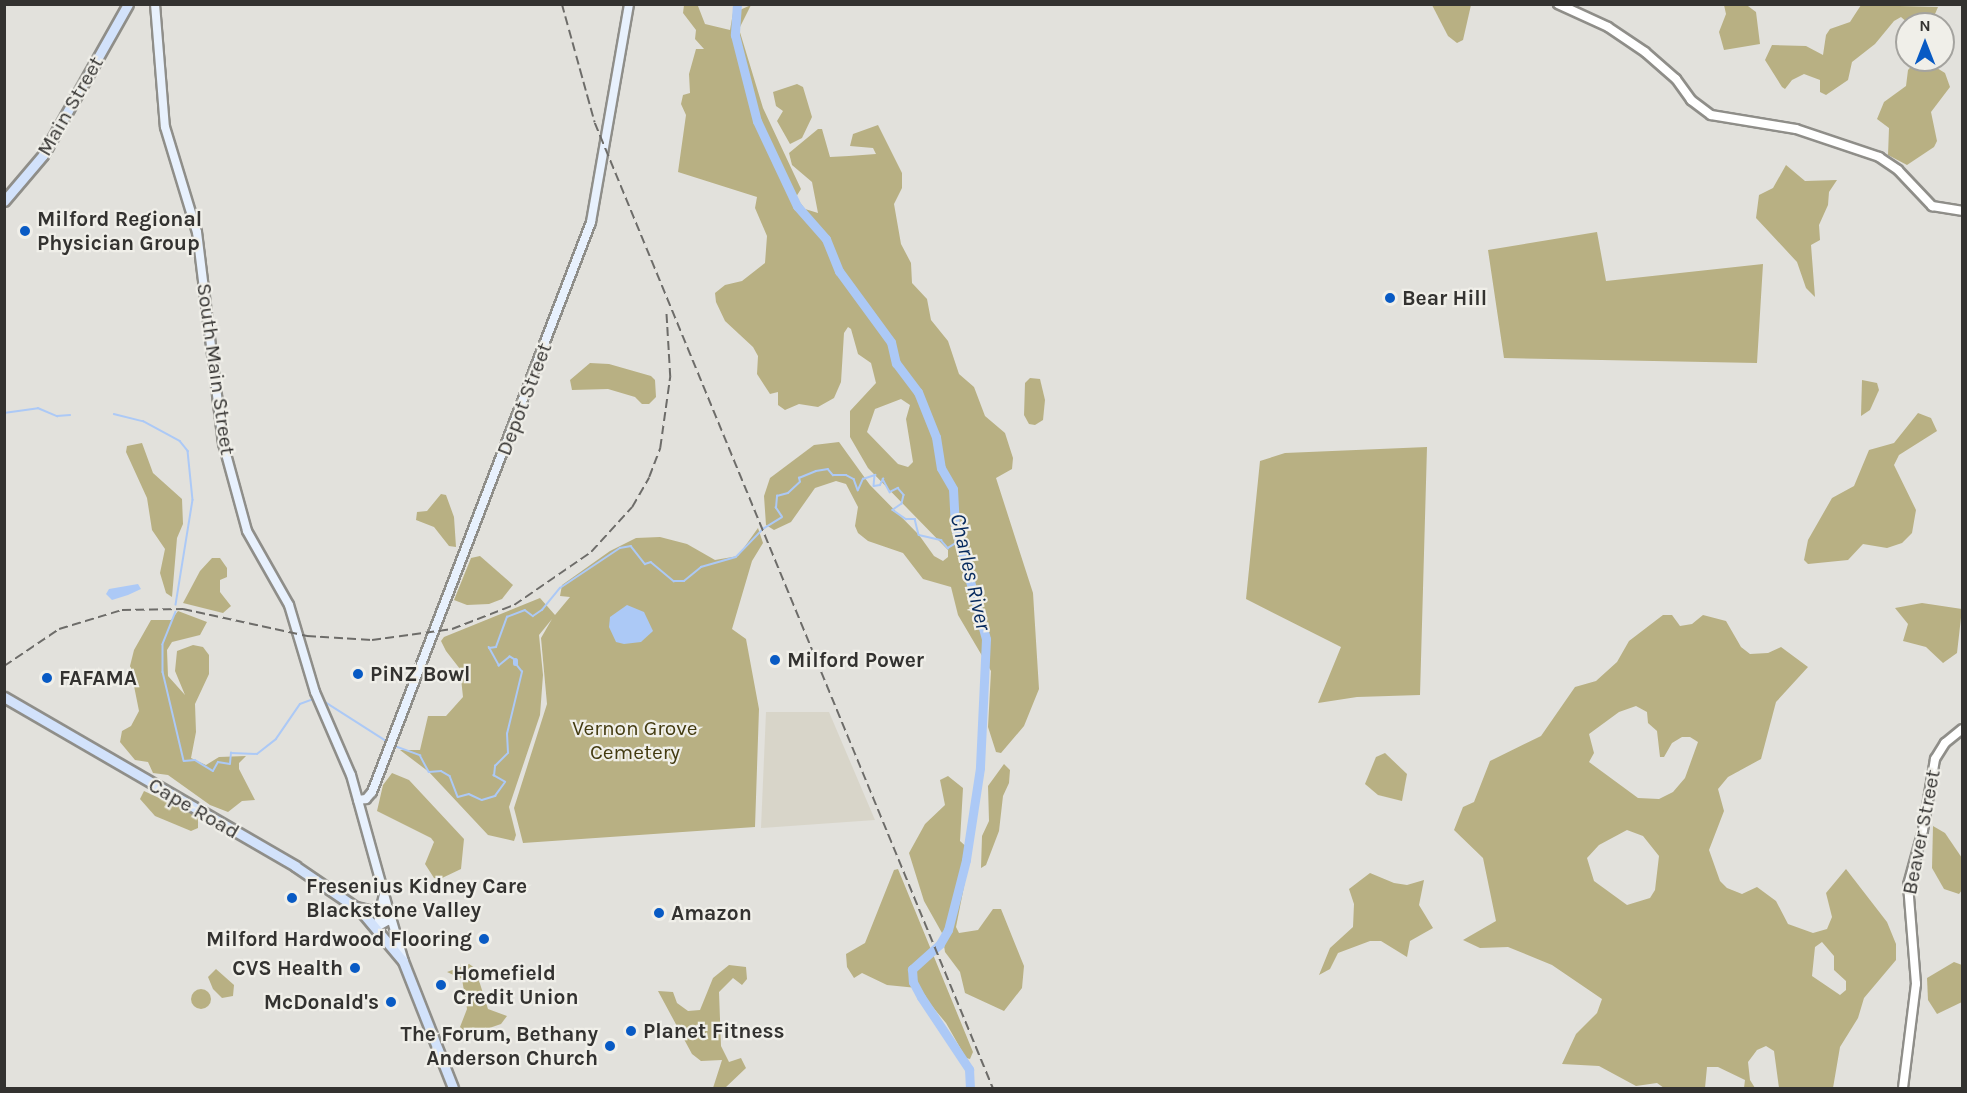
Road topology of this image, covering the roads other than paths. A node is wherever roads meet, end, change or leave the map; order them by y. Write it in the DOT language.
graph roads {
  1 [pos="128,4"];
  2 [pos="155,4"];
  3 [pos="629,4"];
  4 [pos="1558,4"];
  5 [pos="4,201"];
  6 [pos="1962,211"];
  7 [pos="4,697"];
  8 [pos="1962,729"];
  9 [pos="376,781"];
  10 [pos="371,795"];
  11 [pos="357,796"];
  12 [pos="361,813"];
  13 [pos="356,907"];
  14 [pos="385,907"];
  15 [pos="377,927"];
  16 [pos="405,965"];
  17 [pos="453,1089"];
  18 [pos="1903,1089"];
  1 -- 5 [label="main road, Main Street"];
  2 -- 11 [label="main road, South Main Street"];
  3 -- 9 [label="main road, Depot Street"];
  4 -- 6 [label="street"];
  7 -- 13 [label="main road, Cape Road"];
  8 -- 18 [label="street, Beaver Street"];
  9 -- 10 [label="main road, Depot Street"];
  9 -- 11 [label="main road"];
  10 -- 11 [label="main road"];
  10 -- 12 [label="main road, Depot Street"];
  11 -- 12 [label="main road, South Main Street"];
  12 -- 14 [label="main road, South Main Street"];
  13 -- 14 [label="main road"];
  13 -- 15 [label="main road, Cape Road"];
  14 -- 15 [label="main road"];
  14 -- 16 [label="main road, South Main Street"];
  15 -- 16 [label="main road"];
  16 -- 17 [label="main road"];
}
